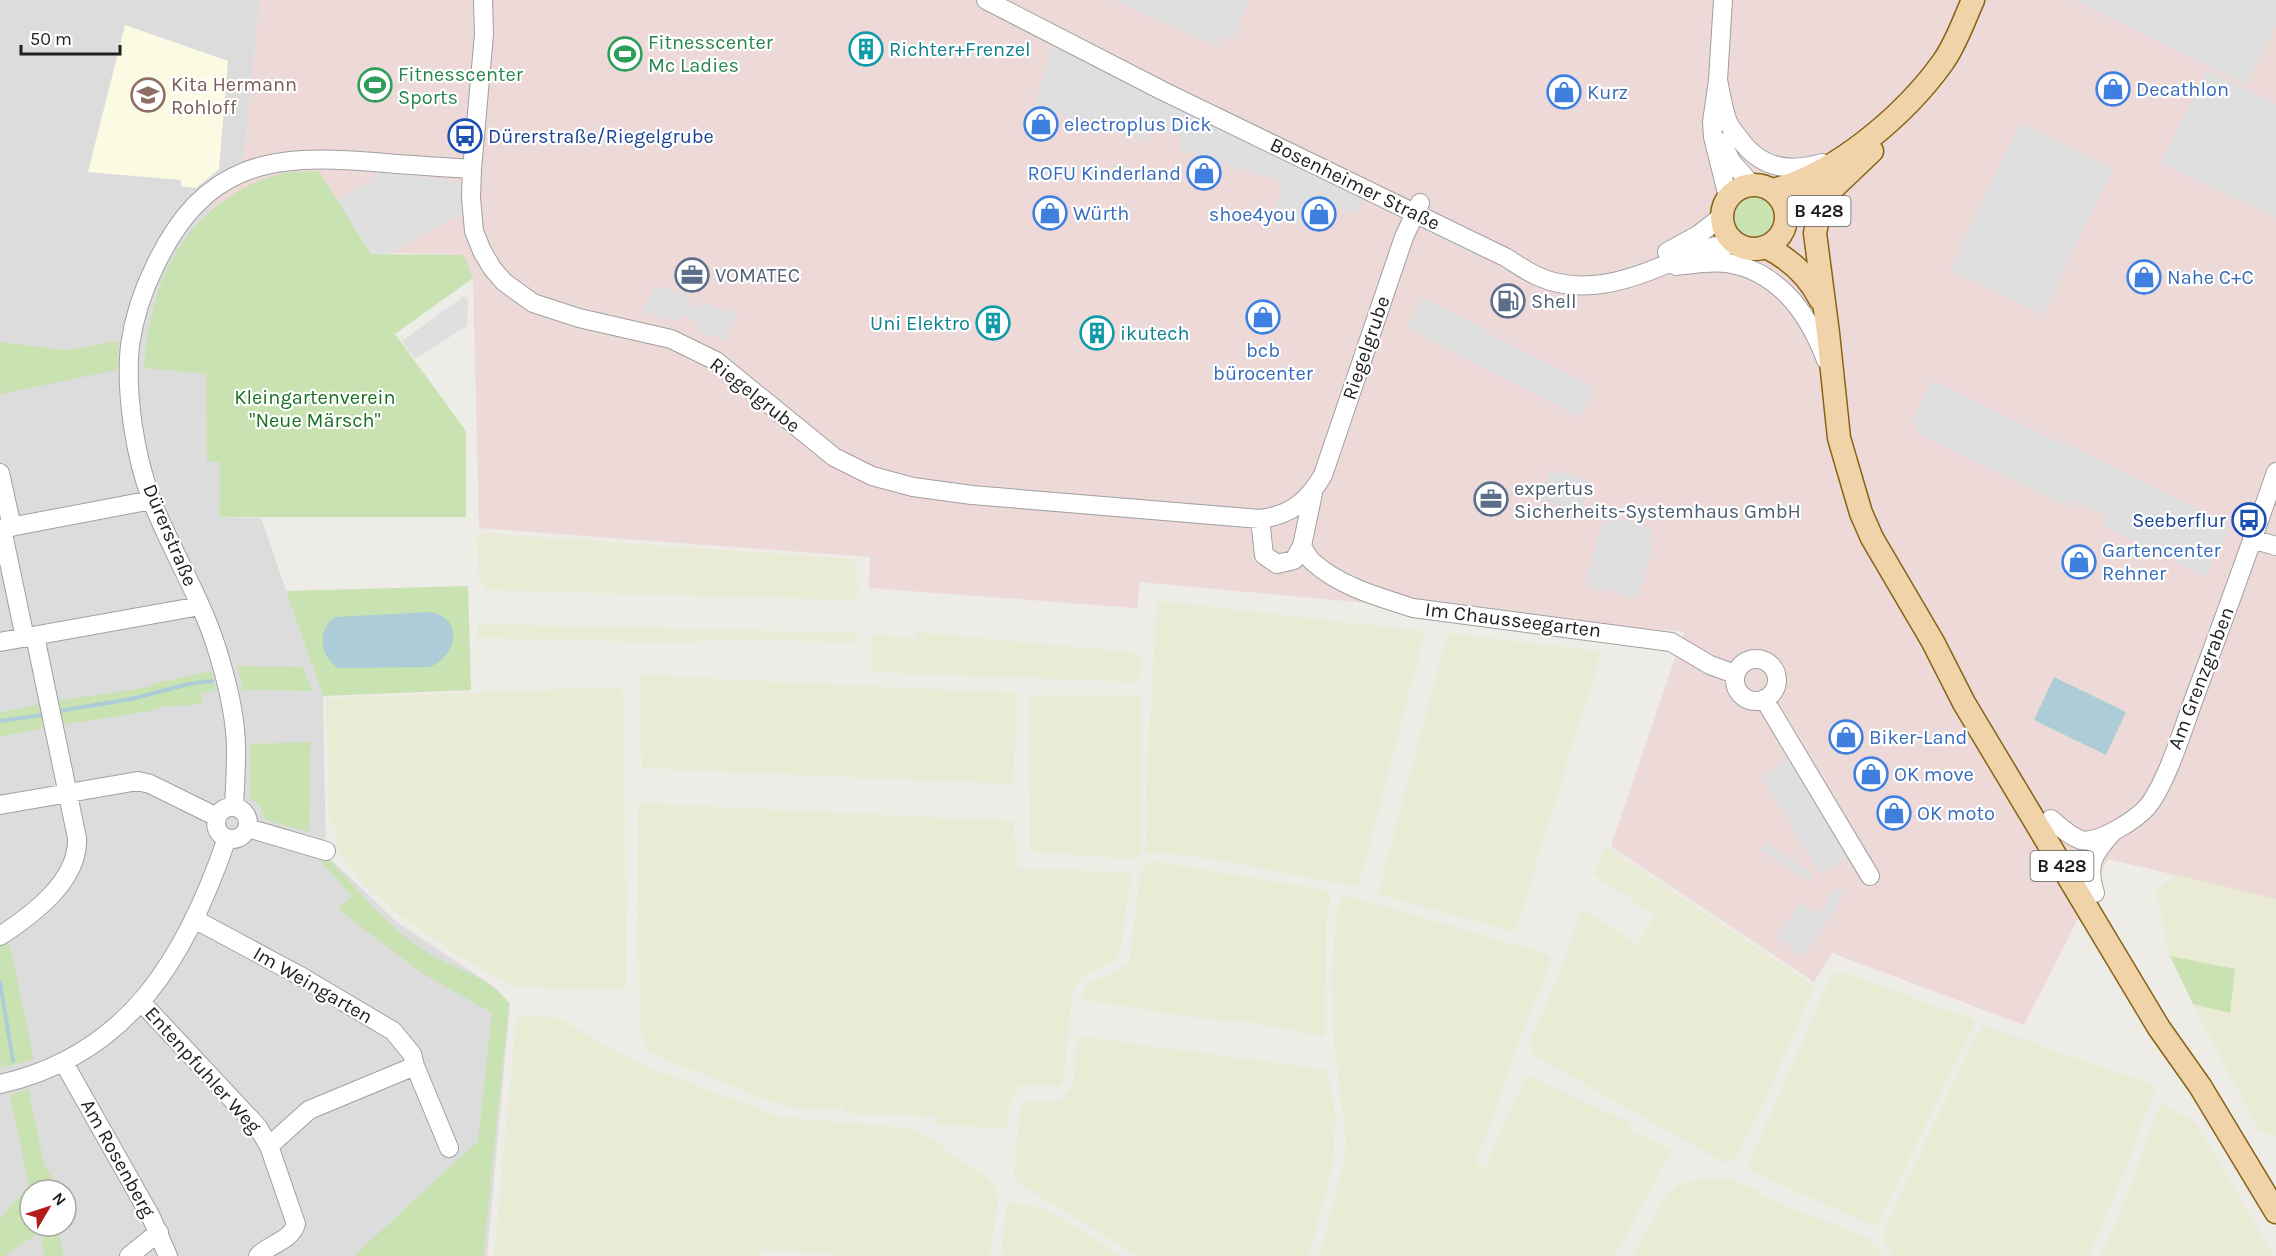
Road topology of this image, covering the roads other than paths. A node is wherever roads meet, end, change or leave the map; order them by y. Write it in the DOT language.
graph roads {
  1 [pos="483,0"];
  2 [pos="986,0"];
  3 [pos="1011,0"];
  4 [pos="1724,0"];
  5 [pos="1733,0"];
  6 [pos="1973,0"];
  7 [pos="1718,80"];
  8 [pos="1870,144"];
  9 [pos="472,169"];
  10 [pos="1762,188"];
  11 [pos="1725,207"];
  12 [pos="1418,208"];
  13 [pos="1785,224"];
  14 [pos="1737,245"];
  15 [pos="1766,247"];
  16 [pos="1659,267"];
  17 [pos="1823,298"];
  18 [pos="1832,376"];
  19 [pos="2276,472"];
  20 [pos="0,473"];
  21 [pos="1313,492"];
  22 [pos="152,500"];
  23 [pos="1260,519"];
  24 [pos="5,528"];
  25 [pos="2253,539"];
  26 [pos="1302,546"];
  27 [pos="2276,546"];
  28 [pos="200,606"];
  29 [pos="30,637"];
  30 [pos="0,642"];
  31 [pos="1933,642"];
  32 [pos="1735,674"];
  33 [pos="1764,699"];
  34 [pos="68,792"];
  35 [pos="0,805"];
  36 [pos="234,806"];
  37 [pos="217,817"];
  38 [pos="2051,819"];
  39 [pos="248,828"];
  40 [pos="2113,832"];
  41 [pos="227,838"];
  42 [pos="326,851"];
  43 [pos="1870,876"];
  44 [pos="2095,893"];
  45 [pos="196,920"];
  46 [pos="0,936"];
  47 [pos="141,1002"];
  48 [pos="64,1063"];
  49 [pos="415,1066"];
  50 [pos="0,1084"];
  51 [pos="2200,1086"];
  52 [pos="269,1146"];
  53 [pos="449,1148"];
  54 [pos="2276,1212"];
  55 [pos="159,1232"];
  56 [pos="129,1256"];
  57 [pos="168,1256"];
  58 [pos="258,1256"];
  1 -- 9 [label="street, Riegelgrube"];
  2 -- 12 [label="street, Bosenheimer Straße"];
  3 -- 12 [label="street, Bosenheimer Straße"];
  4 -- 7 [label="street"];
  5 -- 7 [label="street"];
  6 -- 8 [label="main road, B 428"];
  7 -- 8 [label="street"];
  7 -- 10 [label="street"];
  7 -- 11 [label="street"];
  8 -- 10 [label="main road, B 428"];
  8 -- 13 [label="main road, B 428"];
  8 -- 17 [label="main road, B 428"];
  9 -- 22 [label="street, Dürerstraße"];
  9 -- 23 [label="street, Riegelgrube"];
  10 -- 11 [label="main road"];
  10 -- 13 [label="main road"];
  11 -- 12 [label="street, Bosenheimer Straße"];
  11 -- 14 [label="main road"];
  12 -- 16 [label="street, Bosenheimer Straße"];
  12 -- 21 [label="street, Riegelgrube"];
  13 -- 15 [label="main road"];
  13 -- 17 [label="main road, B 428"];
  14 -- 15 [label="main road"];
  14 -- 16 [label="street, Bosenheimer Straße"];
  15 -- 17 [label="main road, B 428"];
  16 -- 18 [label="street"];
  17 -- 18 [label="main road, B 428"];
  18 -- 31 [label="main road, B 428"];
  19 -- 25 [label="street, Am Grenzgraben"];
  20 -- 24 [label="street"];
  21 -- 23 [label="street, Riegelgrube"];
  21 -- 26 [label="street, Riegelgrube"];
  22 -- 24 [label="street"];
  22 -- 28 [label="street, Dürerstraße"];
  23 -- 26 [label="street"];
  24 -- 29 [label="street"];
  25 -- 27 [label="street"];
  25 -- 40 [label="street, Am Grenzgraben"];
  26 -- 32 [label="street, Im Chausseegarten"];
  28 -- 29 [label="street"];
  28 -- 36 [label="street, Dürerstraße"];
  29 -- 30 [label="street"];
  29 -- 34 [label="street"];
  31 -- 38 [label="main road, B 428"];
  31 -- 51 [label="main road, B 428"];
  32 -- 33 [label="street"];
  32 -- 33 [label="street"];
  33 -- 43 [label="street"];
  34 -- 35 [label="street"];
  34 -- 37 [label="street"];
  34 -- 46 [label="street"];
  36 -- 37 [label="street"];
  36 -- 39 [label="street"];
  37 -- 41 [label="street"];
  38 -- 40 [label="street, Am Grenzgraben"];
  38 -- 44 [label="main road, B 428"];
  39 -- 41 [label="street"];
  39 -- 42 [label="street"];
  40 -- 44 [label="street, Am Grenzgraben"];
  41 -- 45 [label="street"];
  44 -- 51 [label="main road, B 428"];
  45 -- 47 [label="street"];
  45 -- 49 [label="street, Im Weingarten"];
  47 -- 48 [label="street"];
  47 -- 52 [label="street, Entenpfuhler Weg"];
  48 -- 50 [label="street"];
  48 -- 55 [label="street, Am Rosenberg"];
  49 -- 52 [label="street"];
  49 -- 53 [label="street, Im Weingarten"];
  51 -- 54 [label="main road, B 428"];
  52 -- 58 [label="street, Entenpfuhler Weg"];
  55 -- 56 [label="street"];
  55 -- 57 [label="street, Am Rosenberg"];
}
